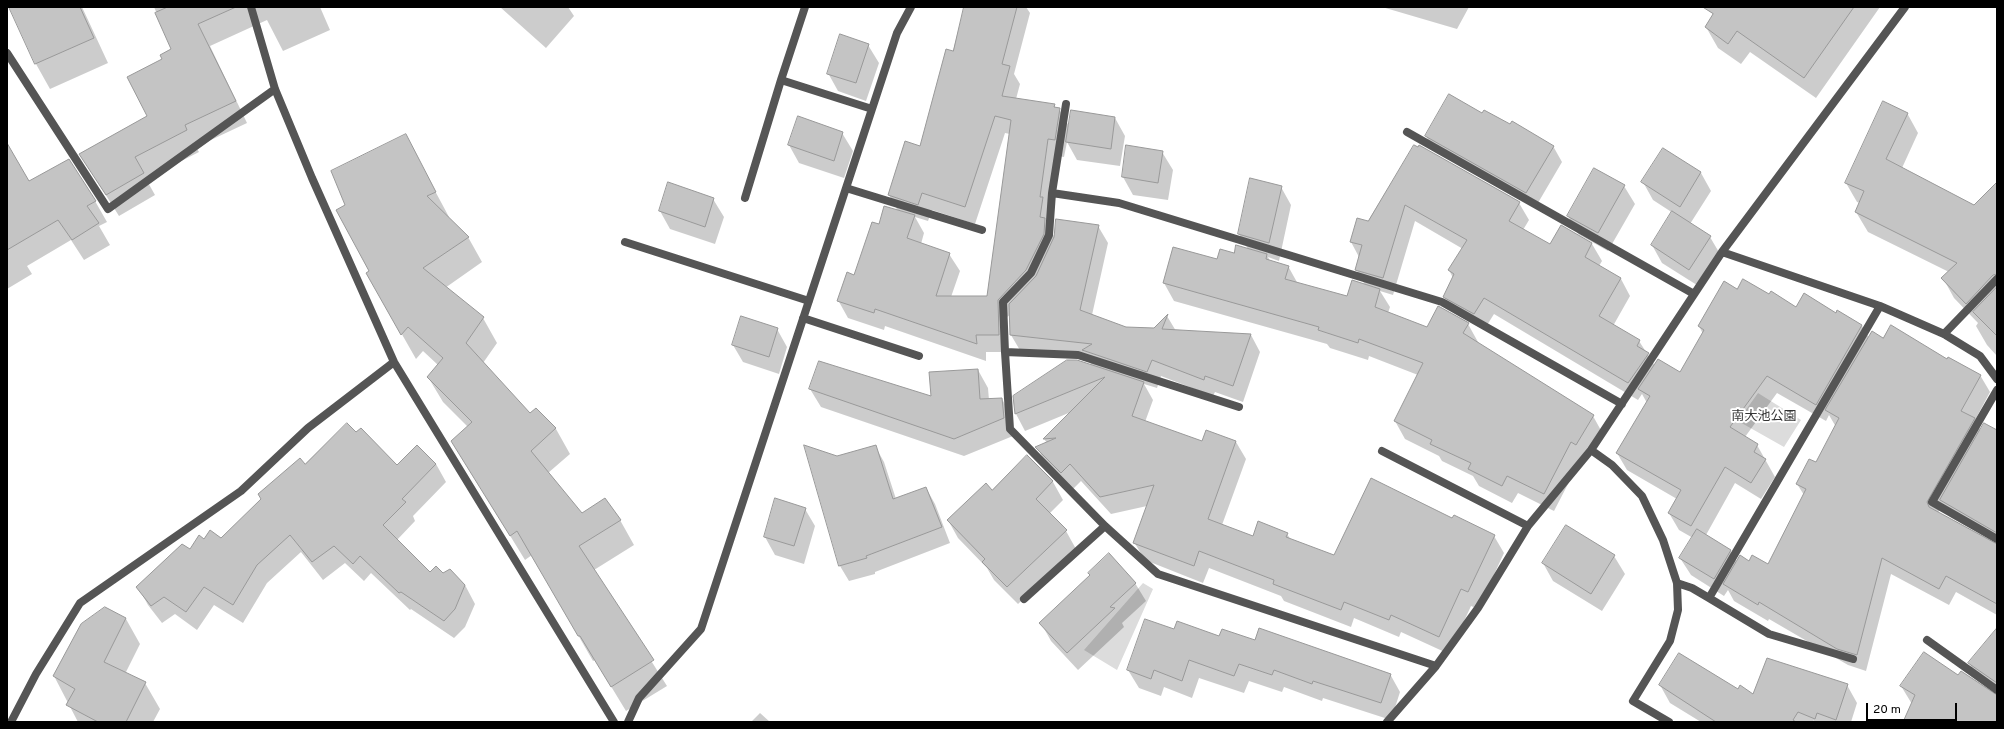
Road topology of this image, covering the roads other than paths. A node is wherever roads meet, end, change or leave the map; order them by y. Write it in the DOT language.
graph roads {
  1 [pos="251,7"];
  2 [pos="805,7"];
  3 [pos="911,7"];
  4 [pos="1905,7"];
  5 [pos="7,53"];
  6 [pos="781,80"];
  7 [pos="275,89"];
  8 [pos="1066,104"];
  9 [pos="872,109"];
  10 [pos="1407,132"];
  11 [pos="846,188"];
  12 [pos="1052,193"];
  13 [pos="744,198"];
  14 [pos="982,230"];
  15 [pos="625,242"];
  16 [pos="1722,252"];
  17 [pos="1997,279"];
  18 [pos="1694,294"];
  19 [pos="809,301"];
  20 [pos="1880,306"];
  21 [pos="803,318"];
  22 [pos="1944,334"];
  23 [pos="1005,352"];
  24 [pos="919,356"];
  25 [pos="394,362"];
  26 [pos="1997,379"];
  27 [pos="1997,390"];
  28 [pos="1622,404"];
  29 [pos="1239,407"];
  30 [pos="1590,450"];
  31 [pos="1382,451"];
  32 [pos="1105,526"];
  33 [pos="1528,526"];
  34 [pos="1997,539"];
  35 [pos="1677,583"];
  36 [pos="1709,598"];
  37 [pos="1024,599"];
  38 [pos="1926,640"];
  39 [pos="1853,659"];
  40 [pos="1436,666"];
  41 [pos="1997,690"];
  42 [pos="10,722"];
  43 [pos="614,722"];
  44 [pos="628,722"];
  45 [pos="1387,722"];
  46 [pos="1669,722"];
  1 -- 7 [label="street"];
  2 -- 6 [label="street"];
  3 -- 9 [label="street"];
  4 -- 16 [label="street"];
  5 -- 7 [label="street"];
  6 -- 9 [label="street"];
  6 -- 13 [label="street"];
  7 -- 25 [label="street"];
  8 -- 12 [label="street"];
  9 -- 11 [label="street"];
  10 -- 18 [label="street"];
  11 -- 14 [label="street"];
  11 -- 19 [label="street"];
  12 -- 23 [label="street"];
  12 -- 28 [label="street"];
  15 -- 19 [label="street"];
  16 -- 18 [label="street"];
  16 -- 20 [label="street"];
  17 -- 22 [label="street"];
  18 -- 28 [label="street"];
  19 -- 21 [label="street"];
  20 -- 22 [label="street"];
  20 -- 36 [label="street"];
  21 -- 24 [label="street"];
  21 -- 44 [label="street"];
  22 -- 26 [label="street"];
  23 -- 29 [label="street"];
  23 -- 32 [label="street"];
  25 -- 42 [label="street"];
  25 -- 43 [label="street"];
  27 -- 34 [label="street"];
  28 -- 30 [label="street"];
  30 -- 33 [label="street"];
  30 -- 35 [label="street"];
  31 -- 33 [label="street"];
  32 -- 37 [label="street"];
  32 -- 40 [label="street"];
  33 -- 40 [label="street"];
  35 -- 36 [label="street"];
  35 -- 46 [label="street"];
  36 -- 39 [label="street"];
  38 -- 41 [label="street"];
  40 -- 45 [label="street"];
}
